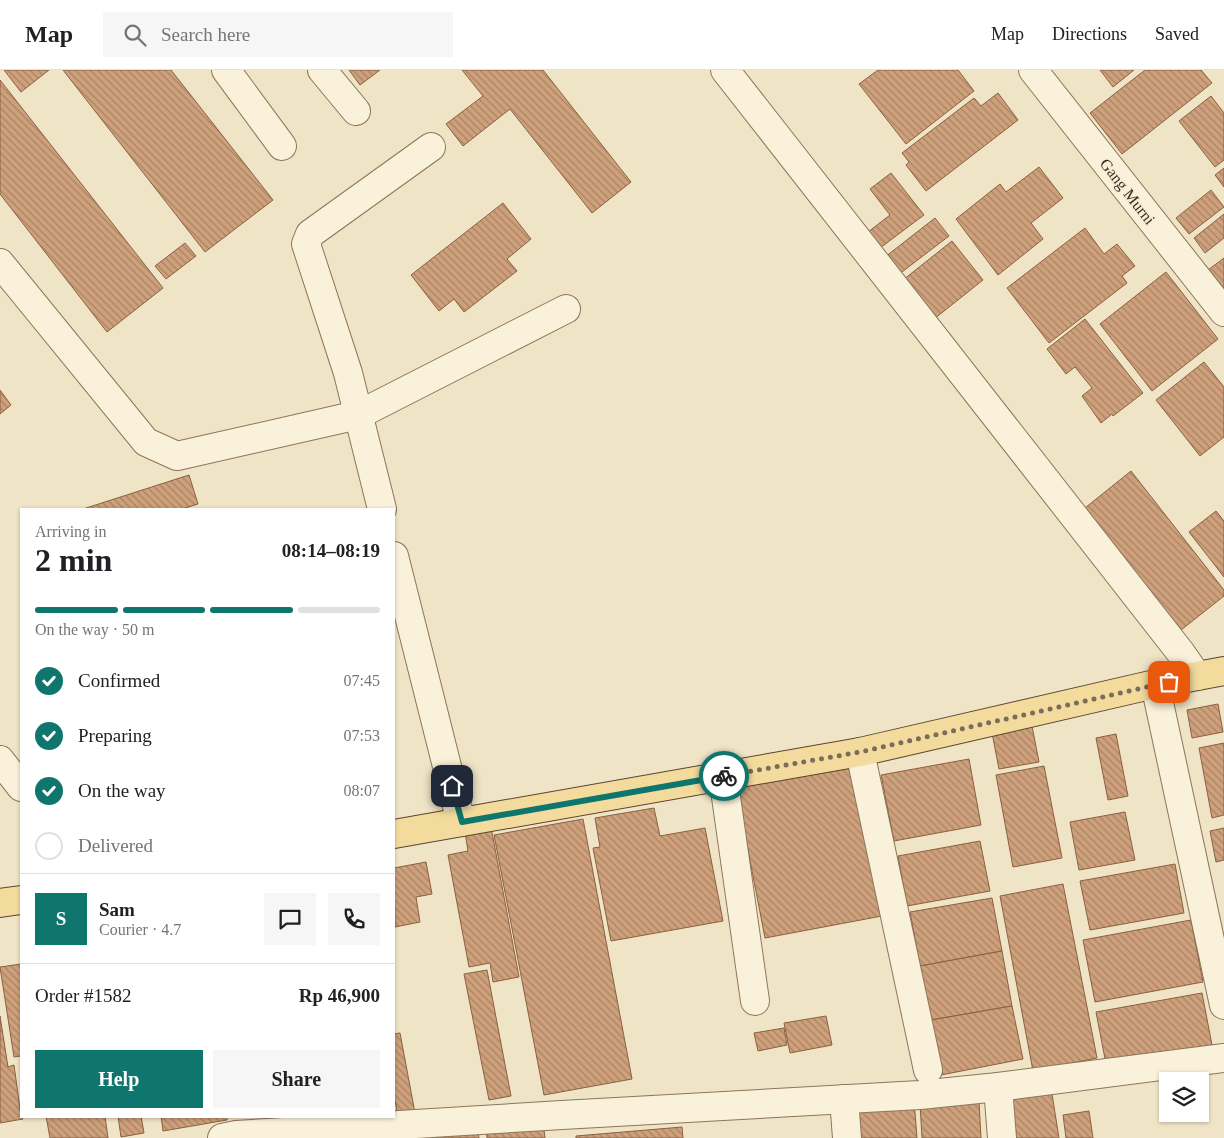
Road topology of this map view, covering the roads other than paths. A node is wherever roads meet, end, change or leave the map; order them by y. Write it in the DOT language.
graph roads {
  1 [pos="226,70"];
  2 [pos="322,70"];
  3 [pos="725,70"];
  4 [pos="1033,70"];
  5 [pos="356,111"];
  6 [pos="282,146"];
  7 [pos="431,147"];
  8 [pos="0,263"];
  9 [pos="566,309"];
  10 [pos="1224,312"];
  11 [pos="358,415"];
  12 [pos="382,508"];
  13 [pos="395,560"];
  14 [pos="1224,671"];
  15 [pos="1197,676"];
  16 [pos="1155,684"];
  17 [pos="860,752"];
  18 [pos="0,760"];
  19 [pos="723,776"];
  20 [pos="20,786"];
  21 [pos="462,822"];
  22 [pos="395,834"];
  23 [pos="20,900"];
  24 [pos="0,903"];
  25 [pos="755,1001"];
  26 [pos="1224,1005"];
  27 [pos="1224,1058"];
  28 [pos="928,1070"];
  29 [pos="998,1087"];
  30 [pos="844,1099"];
  31 [pos="564,1126"];
  32 [pos="327,1128"];
  33 [pos="222,1138"];
  34 [pos="847,1138"];
  35 [pos="1002,1138"];
  1 -- 6 [label="street"];
  2 -- 5 [label="street"];
  3 -- 15 [label="street"];
  4 -- 10 [label="street, Gang Murni"];
  7 -- 11 [label="street"];
  8 -- 11 [label="street"];
  9 -- 11 [label="street"];
  11 -- 12 [label="street"];
  13 -- 21 [label="street"];
  14 -- 15 [label="main road"];
  15 -- 16 [label="main road"];
  16 -- 17 [label="main road"];
  16 -- 26 [label="street"];
  17 -- 19 [label="main road"];
  17 -- 28 [label="street"];
  18 -- 20 [label="street"];
  19 -- 21 [label="main road"];
  19 -- 25 [label="street"];
  21 -- 22 [label="main road"];
  23 -- 24 [label="main road"];
  27 -- 29 [label="street"];
  29 -- 30 [label="street"];
  29 -- 35 [label="street"];
  30 -- 31 [label="street"];
  30 -- 34 [label="street"];
  31 -- 32 [label="street"];
  32 -- 33 [label="street"];
}
